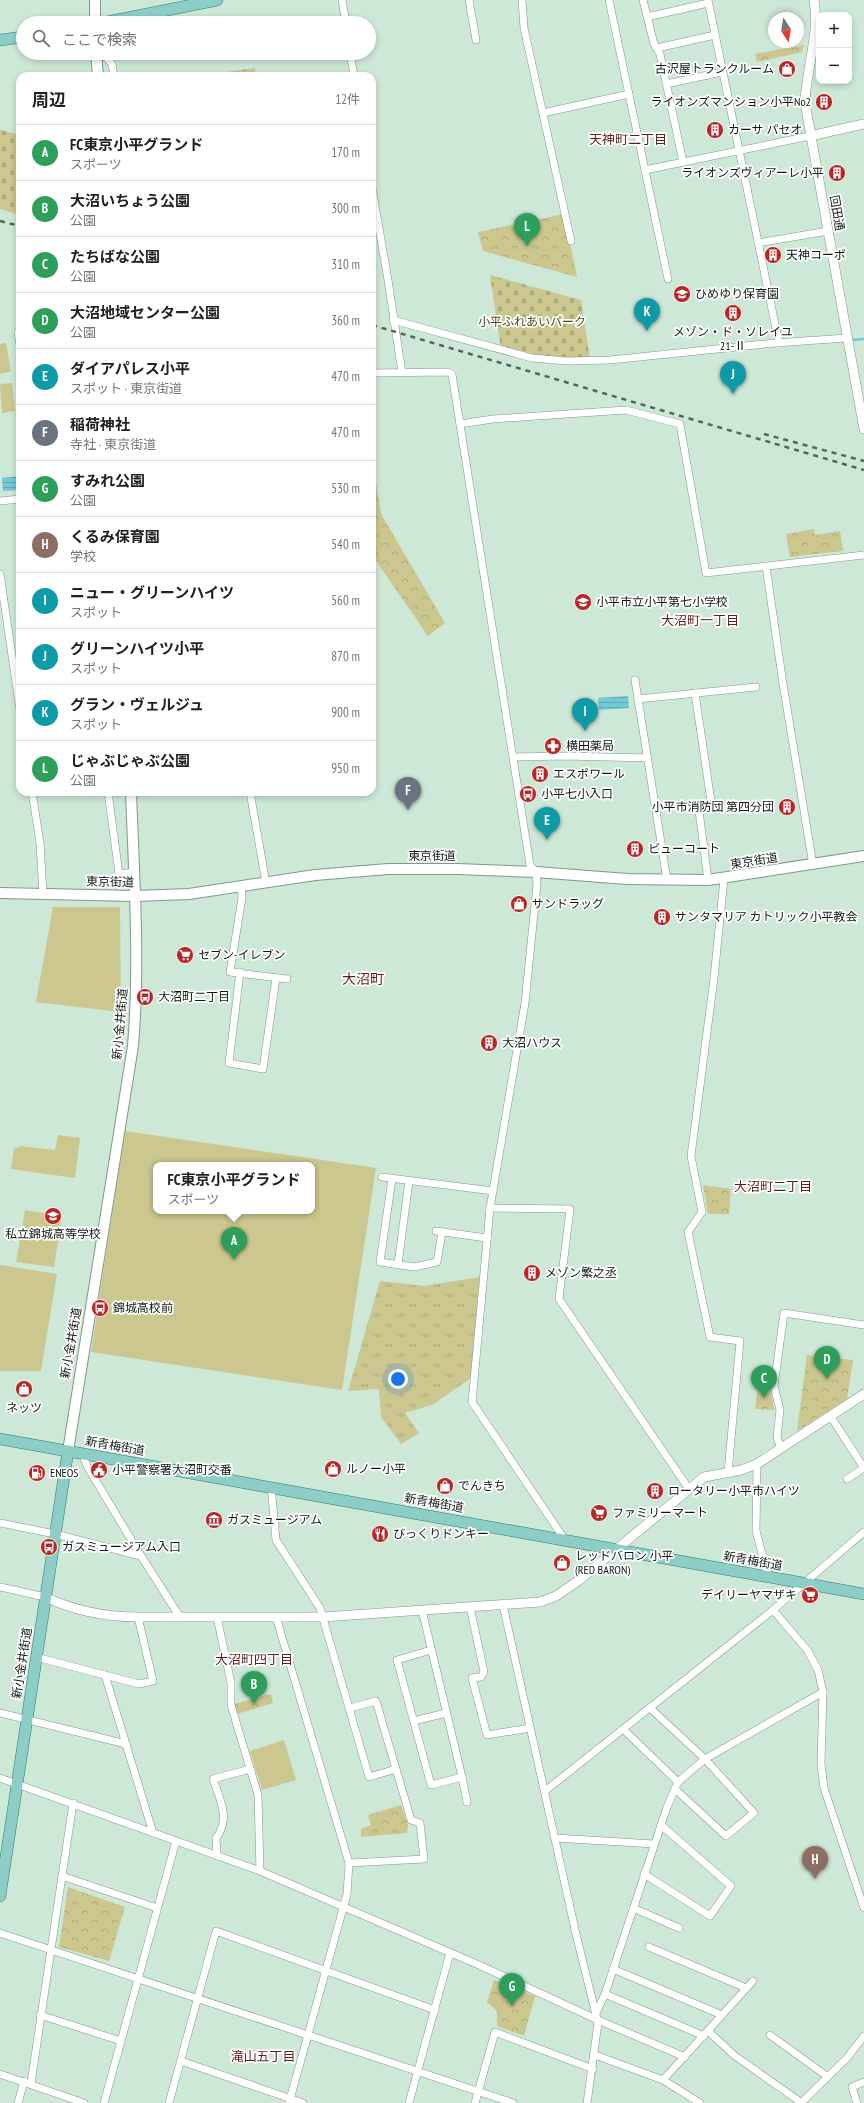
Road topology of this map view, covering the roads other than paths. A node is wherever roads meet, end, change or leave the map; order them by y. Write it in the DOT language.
graph roads {
  1 [pos="95,0"];
  2 [pos="217,0"];
  3 [pos="342,0"];
  4 [pos="469,0"];
  5 [pos="522,0"];
  6 [pos="609,0"];
  7 [pos="643,0"];
  8 [pos="814,0"];
  9 [pos="708,2"];
  10 [pos="179,4"];
  11 [pos="95,16"];
  12 [pos="130,16"];
  13 [pos="345,16"];
  14 [pos="647,17"];
  15 [pos="715,35"];
  16 [pos="16,38"];
  17 [pos="0,40"];
  18 [pos="476,40"];
  19 [pos="657,48"];
  20 [pos="97,60"];
  21 [pos="108,60"];
  22 [pos="351,60"];
  23 [pos="98,72"];
  24 [pos="113,72"];
  25 [pos="353,72"];
  26 [pos="722,72"];
  27 [pos="666,84"];
  28 [pos="629,94"];
  29 [pos="543,113"];
  30 [pos="864,124"];
  31 [pos="810,136"];
  32 [pos="738,151"];
  33 [pos="683,162"];
  34 [pos="645,170"];
  35 [pos="376,212"];
  36 [pos="828,231"];
  37 [pos="571,242"];
  38 [pos="758,243"];
  39 [pos="668,279"];
  40 [pos="394,320"];
  41 [pos="847,338"];
  42 [pos="779,343"];
  43 [pos="376,373"];
  44 [pos="402,373"];
  45 [pos="460,424"];
  46 [pos="864,425"];
  47 [pos="16,500"];
  48 [pos="0,502"];
  49 [pos="864,555"];
  50 [pos="766,566"];
  51 [pos="0,574"];
  52 [pos="635,680"];
  53 [pos="16,683"];
  54 [pos="756,686"];
  55 [pos="695,693"];
  56 [pos="638,699"];
  57 [pos="513,757"];
  58 [pos="648,758"];
  59 [pos="33,796"];
  60 [pos="109,796"];
  61 [pos="131,796"];
  62 [pos="251,796"];
  63 [pos="864,856"];
  64 [pos="813,866"];
  65 [pos="134,872"];
  66 [pos="536,872"];
  67 [pos="724,879"];
  68 [pos="667,880"];
  69 [pos="708,880"];
  70 [pos="266,883"];
  71 [pos="241,887"];
  72 [pos="0,893"];
  73 [pos="43,894"];
  74 [pos="135,896"];
  75 [pos="240,972"];
  76 [pos="276,978"];
  77 [pos="287,979"];
  78 [pos="382,1177"];
  79 [pos="392,1179"];
  80 [pos="409,1181"];
  81 [pos="493,1191"];
  82 [pos="490,1208"];
  83 [pos="487,1238"];
  84 [pos="398,1264"];
  85 [pos="864,1325"];
  86 [pos="864,1394"];
  87 [pos="831,1417"];
  88 [pos="0,1439"];
  89 [pos="781,1449"];
  90 [pos="68,1451"];
  91 [pos="82,1453"];
  92 [pos="757,1464"];
  93 [pos="864,1468"];
  94 [pos="728,1472"];
  95 [pos="847,1479"];
  96 [pos="271,1486"];
  97 [pos="689,1489"];
  98 [pos="0,1523"];
  99 [pos="864,1532"];
  100 [pos="55,1534"];
  101 [pos="565,1540"];
  102 [pos="615,1549"];
  103 [pos="141,1556"];
  104 [pos="768,1576"];
  105 [pos="804,1583"];
  106 [pos="0,1587"];
  107 [pos="864,1594"];
  108 [pos="45,1597"];
  109 [pos="503,1605"];
  110 [pos="470,1607"];
  111 [pos="422,1610"];
  112 [pos="773,1610"];
  113 [pos="138,1617"];
  114 [pos="180,1617"];
  115 [pos="217,1617"];
  116 [pos="276,1617"];
  117 [pos="323,1617"];
  118 [pos="431,1650"];
  119 [pos="36,1657"];
  120 [pos="105,1675"];
  121 [pos="823,1692"];
  122 [pos="350,1708"];
  123 [pos="650,1708"];
  124 [pos="0,1713"];
  125 [pos="446,1713"];
  126 [pos="26,1720"];
  127 [pos="414,1721"];
  128 [pos="530,1728"];
  129 [pos="623,1729"];
  130 [pos="126,1744"];
  131 [pos="705,1759"];
  132 [pos="250,1769"];
  133 [pos="396,1770"];
  134 [pos="462,1777"];
  135 [pos="0,1778"];
  136 [pos="17,1783"];
  137 [pos="676,1785"];
  138 [pos="545,1791"];
  139 [pos="467,1802"];
  140 [pos="73,1803"];
  141 [pos="661,1825"];
  142 [pos="153,1833"];
  143 [pos="555,1838"];
  144 [pos="176,1840"];
  145 [pos="654,1844"];
  146 [pos="217,1856"];
  147 [pos="349,1863"];
  148 [pos="260,1871"];
  149 [pos="644,1874"];
  150 [pos="62,1876"];
  151 [pos="0,1896"];
  152 [pos="344,1906"];
  153 [pos="157,1908"];
  154 [pos="633,1908"];
  155 [pos="864,1908"];
  156 [pos="679,1928"];
  157 [pos="0,1933"];
  158 [pos="649,1947"];
  159 [pos="51,1948"];
  160 [pos="450,1953"];
  161 [pos="613,1969"];
  162 [pos="325,1972"];
  163 [pos="138,1978"];
  164 [pos="753,1981"];
  165 [pos="746,1988"];
  166 [pos="605,1994"];
  167 [pos="198,1997"];
  168 [pos="435,2010"];
  169 [pos="40,2015"];
  170 [pos="722,2015"];
  171 [pos="597,2016"];
  172 [pos="706,2033"];
  173 [pos="309,2035"];
  174 [pos="770,2035"];
  175 [pos="864,2036"];
  176 [pos="121,2041"];
  177 [pos="595,2055"];
  178 [pos="685,2057"];
  179 [pos="181,2061"];
  180 [pos="592,2069"];
  181 [pos="418,2071"];
  182 [pos="0,2074"];
  183 [pos="828,2077"];
  184 [pos="663,2080"];
  185 [pos="27,2082"];
  186 [pos="864,2082"];
  187 [pos="478,2091"];
  188 [pos="290,2101"];
  189 [pos="18,2103"];
  190 [pos="84,2103"];
  191 [pos="104,2103"];
  192 [pos="169,2103"];
  193 [pos="302,2103"];
  194 [pos="409,2103"];
  195 [pos="475,2103"];
  196 [pos="513,2103"];
  197 [pos="587,2103"];
  198 [pos="700,2103"];
  199 [pos="801,2103"];
  200 [pos="857,2103"];
  1 -- 11 [label="main road"];
  2 -- 10 [label="main road"];
  3 -- 13 [label="street"];
  4 -- 18 [label="street"];
  5 -- 29 [label="street"];
  6 -- 28 [label="street"];
  7 -- 14 [label="street"];
  8 -- 31 [label="street, 回田通"];
  9 -- 14 [label="street"];
  9 -- 15 [label="street"];
  10 -- 12 [label="main road"];
  14 -- 19 [label="street"];
  15 -- 19 [label="street"];
  15 -- 26 [label="street"];
  16 -- 17 [label="main road"];
  19 -- 27 [label="street"];
  20 -- 23 [label="main road"];
  21 -- 24 [label="street"];
  22 -- 25 [label="street"];
  26 -- 27 [label="street"];
  26 -- 32 [label="street"];
  27 -- 33 [label="street"];
  28 -- 29 [label="street"];
  28 -- 34 [label="street"];
  29 -- 37 [label="street"];
  30 -- 31 [label="street"];
  31 -- 32 [label="street"];
  31 -- 36 [label="street, 回田通"];
  32 -- 33 [label="street"];
  32 -- 38 [label="street"];
  33 -- 34 [label="street"];
  34 -- 39 [label="street"];
  35 -- 40 [label="street"];
  36 -- 38 [label="street"];
  36 -- 41 [label="street, 回田通"];
  38 -- 42 [label="street"];
  40 -- 42 [label="street"];
  40 -- 44 [label="street"];
  41 -- 42 [label="street"];
  41 -- 46 [label="street, 回田通"];
  43 -- 44 [label="street"];
  44 -- 45 [label="street"];
  45 -- 50 [label="street"];
  45 -- 57 [label="street"];
  47 -- 48 [label="street"];
  49 -- 50 [label="street"];
  50 -- 64 [label="street"];
  51 -- 53 [label="street"];
  52 -- 56 [label="street"];
  54 -- 55 [label="street"];
  55 -- 56 [label="street"];
  55 -- 69 [label="street"];
  56 -- 58 [label="street"];
  57 -- 58 [label="street"];
  57 -- 66 [label="street"];
  58 -- 68 [label="street"];
  59 -- 73 [label="street"];
  60 -- 65 [label="street"];
  61 -- 65 [label="main road, 新小金井街道"];
  62 -- 70 [label="street"];
  63 -- 64 [label="main road, 東京街道"];
  64 -- 67 [label="main road, 東京街道"];
  65 -- 74 [label="main road, 新小金井街道"];
  66 -- 68 [label="main road, 東京街道"];
  66 -- 70 [label="main road, 東京街道"];
  66 -- 81 [label="street"];
  67 -- 69 [label="main road, 東京街道"];
  67 -- 94 [label="street"];
  68 -- 69 [label="main road, 東京街道"];
  70 -- 71 [label="main road, 東京街道"];
  71 -- 74 [label="main road, 東京街道"];
  71 -- 75 [label="street"];
  72 -- 73 [label="main road, 東京街道"];
  73 -- 74 [label="main road, 東京街道"];
  74 -- 90 [label="main road, 新小金井街道"];
  75 -- 76 [label="street"];
  75 -- 76 [label="street"];
  76 -- 77 [label="street"];
  78 -- 79 [label="street"];
  79 -- 80 [label="street"];
  79 -- 84 [label="street"];
  80 -- 81 [label="street"];
  80 -- 84 [label="street"];
  81 -- 82 [label="street"];
  82 -- 83 [label="street"];
  82 -- 97 [label="street"];
  83 -- 84 [label="street"];
  83 -- 101 [label="street"];
  85 -- 89 [label="street"];
  86 -- 87 [label="street"];
  87 -- 89 [label="street"];
  87 -- 93 [label="street"];
  88 -- 90 [label="main road, 新青梅街道"];
  89 -- 92 [label="street"];
  90 -- 91 [label="main road, 新青梅街道"];
  90 -- 100 [label="main road, 新小金井街道"];
  91 -- 96 [label="main road, 新青梅街道"];
  91 -- 103 [label="street"];
  92 -- 94 [label="street"];
  92 -- 104 [label="street"];
  93 -- 95 [label="street"];
  94 -- 97 [label="street"];
  96 -- 101 [label="main road, 新青梅街道"];
  96 -- 117 [label="street"];
  97 -- 102 [label="street"];
  98 -- 100 [label="street"];
  99 -- 105 [label="street"];
  100 -- 103 [label="street"];
  100 -- 108 [label="main road, 新小金井街道"];
  101 -- 102 [label="main road, 新青梅街道"];
  102 -- 104 [label="main road, 新青梅街道"];
  102 -- 109 [label="street"];
  103 -- 114 [label="street"];
  104 -- 105 [label="main road, 新青梅街道"];
  105 -- 107 [label="main road, 新青梅街道"];
  105 -- 112 [label="street"];
  106 -- 108 [label="street"];
  108 -- 113 [label="street"];
  108 -- 119 [label="main road, 新小金井街道"];
  109 -- 110 [label="street"];
  109 -- 128 [label="street"];
  110 -- 111 [label="street"];
  110 -- 128 [label="street"];
  111 -- 117 [label="street"];
  111 -- 118 [label="street"];
  112 -- 121 [label="street"];
  112 -- 123 [label="street"];
  113 -- 114 [label="street"];
  113 -- 120 [label="street"];
  114 -- 115 [label="street"];
  115 -- 116 [label="street"];
  115 -- 132 [label="street"];
  116 -- 117 [label="street"];
  116 -- 147 [label="street"];
  117 -- 122 [label="street"];
  118 -- 125 [label="street"];
  118 -- 127 [label="street"];
  119 -- 120 [label="street"];
  119 -- 126 [label="main road, 新小金井街道"];
  120 -- 130 [label="street"];
  121 -- 131 [label="street"];
  121 -- 155 [label="street"];
  122 -- 133 [label="street"];
  122 -- 133 [label="street"];
  123 -- 129 [label="street"];
  123 -- 131 [label="street"];
  124 -- 126 [label="street"];
  125 -- 127 [label="street"];
  125 -- 134 [label="street"];
  126 -- 130 [label="street"];
  126 -- 136 [label="main road, 新小金井街道"];
  127 -- 134 [label="street"];
  128 -- 138 [label="street"];
  129 -- 137 [label="street"];
  129 -- 138 [label="street"];
  130 -- 142 [label="street"];
  131 -- 137 [label="street"];
  131 -- 137 [label="street"];
  132 -- 146 [label="street"];
  132 -- 148 [label="street"];
  133 -- 147 [label="street"];
  134 -- 139 [label="street"];
  135 -- 136 [label="street"];
  136 -- 140 [label="street"];
  136 -- 151 [label="main road, 新小金井街道"];
  137 -- 141 [label="street"];
  138 -- 143 [label="street"];
  140 -- 142 [label="street"];
  140 -- 150 [label="street"];
  141 -- 145 [label="street"];
  141 -- 149 [label="street"];
  142 -- 144 [label="street"];
  143 -- 145 [label="street"];
  143 -- 171 [label="street"];
  144 -- 146 [label="street"];
  144 -- 153 [label="street"];
  145 -- 149 [label="street"];
  146 -- 148 [label="street"];
  147 -- 152 [label="street"];
  148 -- 152 [label="street"];
  149 -- 154 [label="street"];
  150 -- 153 [label="street"];
  150 -- 159 [label="street"];
  152 -- 160 [label="street"];
  152 -- 162 [label="street"];
  153 -- 163 [label="street"];
  154 -- 156 [label="street"];
  154 -- 161 [label="street"];
  157 -- 159 [label="street"];
  158 -- 165 [label="street"];
  159 -- 163 [label="street"];
  159 -- 169 [label="street"];
  160 -- 168 [label="street"];
  160 -- 171 [label="street"];
  161 -- 166 [label="street"];
  161 -- 170 [label="street"];
  162 -- 167 [label="street"];
  162 -- 168 [label="street"];
  162 -- 173 [label="street"];
  163 -- 167 [label="street"];
  163 -- 176 [label="street"];
  164 -- 165 [label="street"];
  165 -- 170 [label="street"];
  166 -- 171 [label="street"];
  166 -- 172 [label="street"];
  167 -- 173 [label="street"];
  167 -- 179 [label="street"];
  168 -- 181 [label="street"];
  169 -- 176 [label="street"];
  169 -- 185 [label="street"];
  170 -- 172 [label="street"];
  171 -- 177 [label="street"];
  171 -- 178 [label="street"];
  172 -- 178 [label="street"];
  172 -- 199 [label="street"];
  173 -- 181 [label="street"];
  173 -- 188 [label="street"];
  174 -- 183 [label="street"];
  175 -- 183 [label="street"];
  176 -- 191 [label="street"];
  177 -- 180 [label="street"];
  177 -- 184 [label="street"];
  178 -- 184 [label="street"];
  179 -- 188 [label="street"];
  179 -- 192 [label="street"];
  180 -- 187 [label="street"];
  180 -- 197 [label="street"];
  181 -- 187 [label="street"];
  181 -- 194 [label="street"];
  182 -- 185 [label="street"];
  183 -- 199 [label="street"];
  184 -- 198 [label="street"];
  185 -- 189 [label="street"];
  185 -- 190 [label="street"];
  186 -- 200 [label="street"];
  187 -- 195 [label="street"];
  187 -- 196 [label="street"];
  188 -- 193 [label="street"];
}
